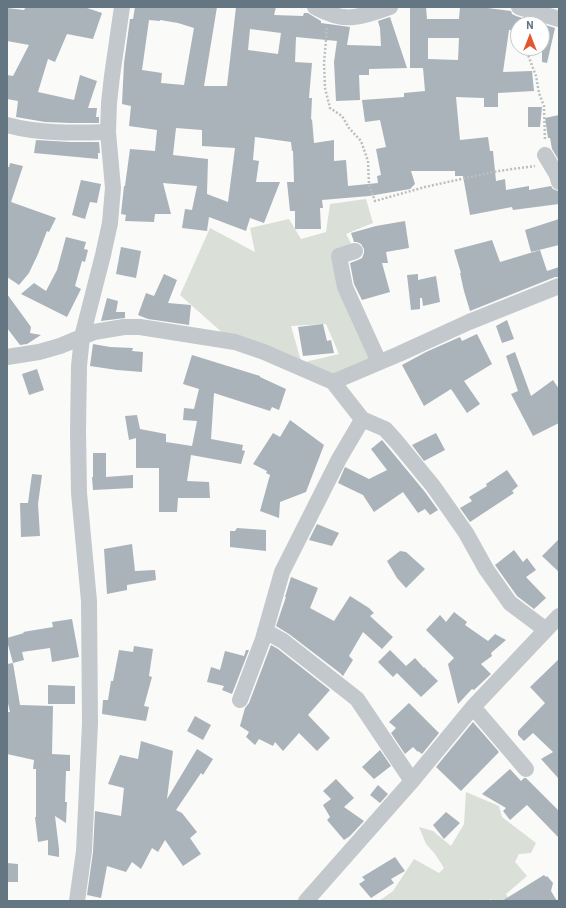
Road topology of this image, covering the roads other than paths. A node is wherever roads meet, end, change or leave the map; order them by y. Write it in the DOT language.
graph roads {
  1 [pos="122,7"];
  2 [pos="390,7"];
  3 [pos="519,7"];
  4 [pos="321,10"];
  5 [pos="559,19"];
  6 [pos="7,125"];
  7 [pos="108,132"];
  8 [pos="545,155"];
  9 [pos="559,182"];
  10 [pos="355,251"];
  11 [pos="559,286"];
  12 [pos="82,337"];
  13 [pos="7,357"];
  14 [pos="379,362"];
  15 [pos="333,382"];
  16 [pos="362,419"];
  17 [pos="559,616"];
  18 [pos="546,630"];
  19 [pos="265,631"];
  20 [pos="240,700"];
  21 [pos="473,708"];
  22 [pos="526,768"];
  23 [pos="412,781"];
  24 [pos="77,901"];
  25 [pos="306,901"];
  1 -- 7 [label="street"];
  2 -- 4 [label="street"];
  3 -- 5 [label="street"];
  6 -- 7 [label="street"];
  7 -- 12 [label="street"];
  8 -- 9 [label="street"];
  10 -- 14 [label="street"];
  11 -- 14 [label="street"];
  12 -- 13 [label="street"];
  12 -- 15 [label="street"];
  12 -- 24 [label="street"];
  14 -- 15 [label="street"];
  15 -- 16 [label="street"];
  16 -- 18 [label="street"];
  16 -- 19 [label="street"];
  17 -- 18 [label="street"];
  18 -- 21 [label="street"];
  19 -- 20 [label="street"];
  19 -- 23 [label="street"];
  21 -- 22 [label="street"];
  21 -- 23 [label="street"];
  23 -- 25 [label="street"];
}
